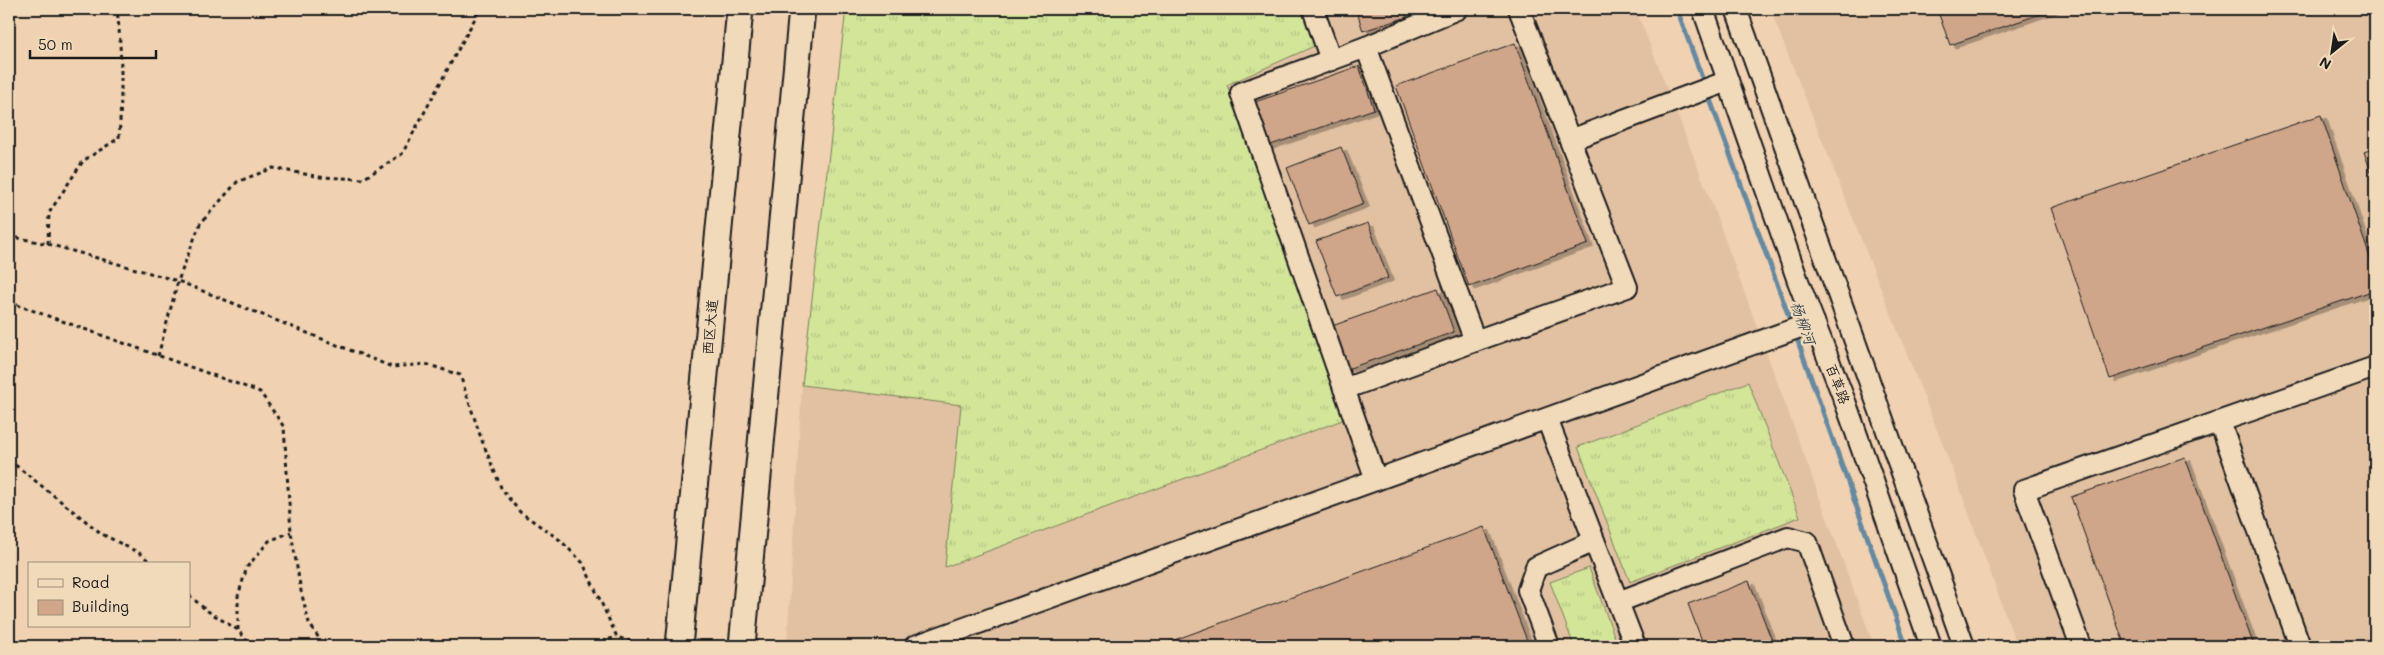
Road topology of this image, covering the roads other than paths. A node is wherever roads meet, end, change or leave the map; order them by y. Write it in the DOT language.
graph roads {
  1 [pos="740,9"];
  2 [pos="802,9"];
  3 [pos="1313,9"];
  4 [pos="1457,9"];
  5 [pos="1519,9"];
  6 [pos="1703,9"];
  7 [pos="1736,9"];
  8 [pos="1366,47"];
  9 [pos="1331,60"];
  10 [pos="1714,86"];
  11 [pos="1570,140"];
  12 [pos="1801,327"];
  13 [pos="1475,340"];
  14 [pos="2375,368"];
  15 [pos="1344,389"];
  16 [pos="1547,419"];
  17 [pos="2220,422"];
  18 [pos="1376,480"];
  19 [pos="1594,541"];
  20 [pos="1618,602"];
  21 [pos="679,646"];
  22 [pos="742,646"];
  23 [pos="915,646"];
  24 [pos="1549,646"];
  25 [pos="1635,646"];
  26 [pos="1844,646"];
  27 [pos="1931,646"];
  28 [pos="1964,646"];
  29 [pos="2081,646"];
  30 [pos="2300,646"];
  1 -- 21 [label="main road, 西区大道"];
  2 -- 22 [label="main road"];
  3 -- 9 [label="street"];
  4 -- 8 [label="street"];
  5 -- 11 [label="street"];
  6 -- 10 [label="street, 百草路"];
  7 -- 28 [label="street"];
  8 -- 9 [label="street"];
  8 -- 13 [label="street"];
  9 -- 15 [label="street"];
  10 -- 11 [label="street"];
  10 -- 12 [label="street, 百草路"];
  11 -- 13 [label="street"];
  12 -- 16 [label="street"];
  12 -- 27 [label="street, 百草路"];
  13 -- 15 [label="street"];
  14 -- 17 [label="street"];
  15 -- 18 [label="street"];
  16 -- 18 [label="street"];
  16 -- 19 [label="street"];
  17 -- 29 [label="street"];
  17 -- 30 [label="street"];
  18 -- 23 [label="street"];
  19 -- 20 [label="street"];
  19 -- 24 [label="street"];
  20 -- 25 [label="street"];
  20 -- 26 [label="street"];
}
